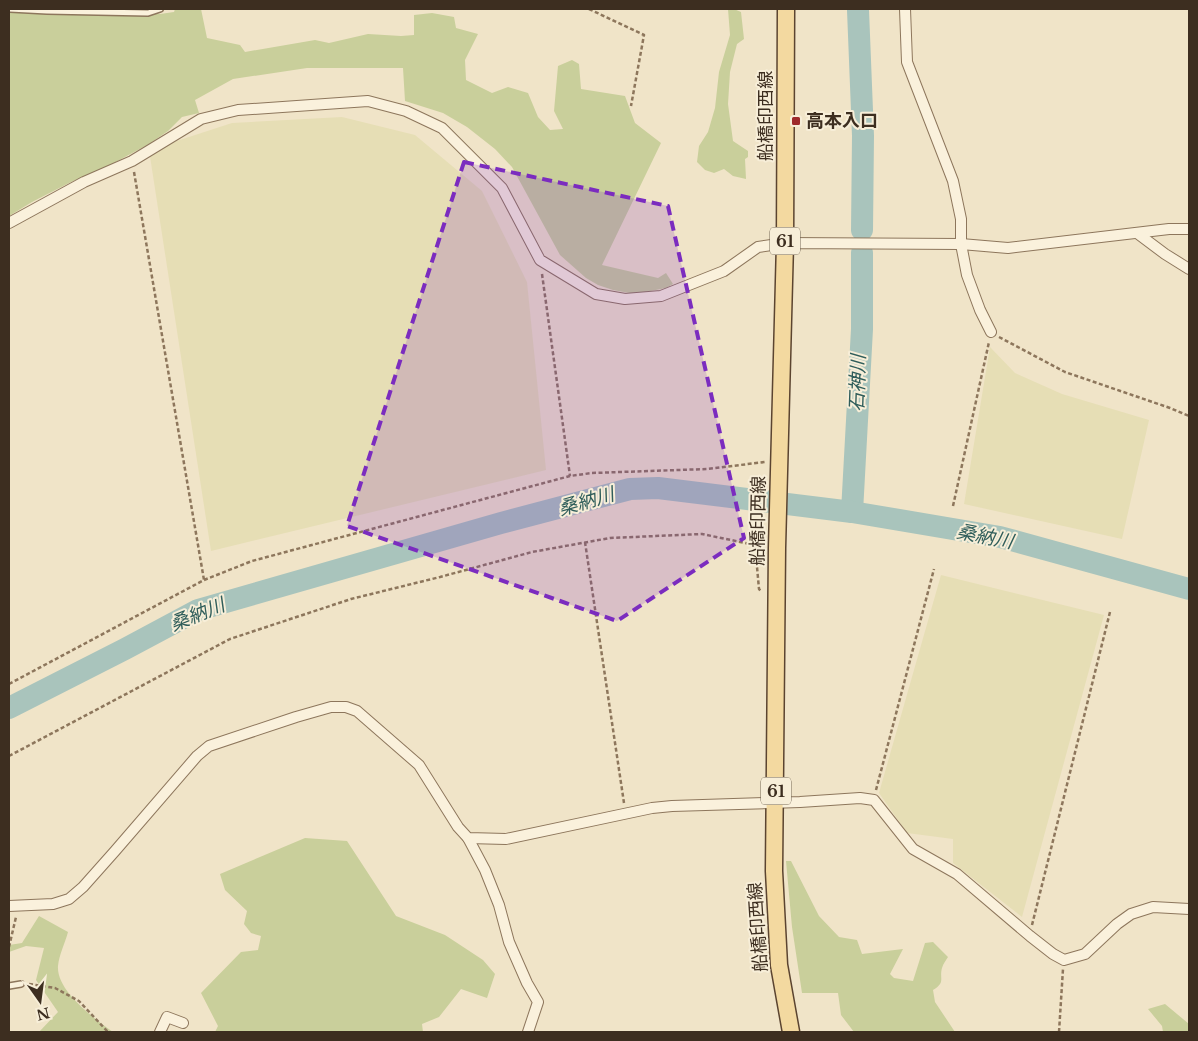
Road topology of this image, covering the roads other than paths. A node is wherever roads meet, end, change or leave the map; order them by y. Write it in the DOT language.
graph roads {
  1 [pos="10,9"];
  2 [pos="160,9"];
  3 [pos="786,9"];
  4 [pos="905,9"];
  5 [pos="9,223"];
  6 [pos="1189,229"];
  7 [pos="1137,233"];
  8 [pos="784,243"];
  9 [pos="961,244"];
  10 [pos="1189,269"];
  11 [pos="991,332"];
  12 [pos="775,802"];
  13 [pos="468,838"];
  14 [pos="14,906"];
  15 [pos="1189,909"];
  16 [pos="21,984"];
  17 [pos="9,986"];
  18 [pos="183,1023"];
  19 [pos="160,1032"];
  20 [pos="528,1032"];
  21 [pos="791,1032"];
  1 -- 2 [label="lane"];
  3 -- 8 [label="main road, 船橋印西線 / 61"];
  4 -- 9 [label="street"];
  5 -- 8 [label="street"];
  6 -- 7 [label="street"];
  7 -- 9 [label="street"];
  7 -- 10 [label="street"];
  8 -- 9 [label="street"];
  8 -- 12 [label="main road, 船橋印西線 / 61"];
  9 -- 11 [label="street"];
  12 -- 13 [label="street"];
  12 -- 15 [label="street"];
  12 -- 21 [label="main road, 船橋印西線 / 61"];
  13 -- 14 [label="street"];
  13 -- 20 [label="street"];
  16 -- 17 [label="lane"];
  18 -- 19 [label="street"];
}
